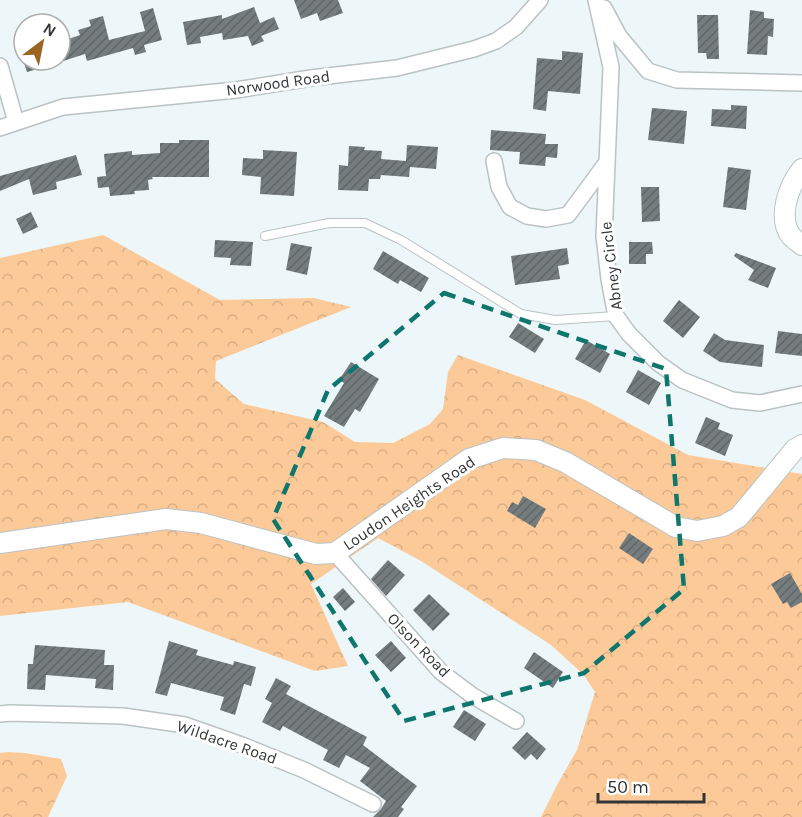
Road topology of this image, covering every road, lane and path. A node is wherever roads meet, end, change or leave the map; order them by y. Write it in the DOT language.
graph roads {
  1 [pos="540,0"];
  2 [pos="598,0"];
  3 [pos="0,66"];
  4 [pos="802,83"];
  5 [pos="782,84"];
  6 [pos="802,95"];
  7 [pos="16,123"];
  8 [pos="0,128"];
  9 [pos="494,161"];
  10 [pos="607,162"];
  11 [pos="802,169"];
  12 [pos="265,236"];
  13 [pos="802,245"];
  14 [pos="616,316"];
  15 [pos="802,394"];
  16 [pos="802,445"];
  17 [pos="0,543"];
  18 [pos="334,553"];
  19 [pos="0,714"];
  20 [pos="516,721"];
  21 [pos="373,804"];
  1 -- 7 [label="street, Norwood Road"];
  2 -- 5 [label="street, Abney Circle"];
  2 -- 10 [label="street, Abney Circle"];
  3 -- 7 [label="street"];
  4 -- 5 [label="street, Abney Circle"];
  5 -- 6 [label="street"];
  7 -- 8 [label="street, Norwood Road"];
  9 -- 10 [label="street"];
  10 -- 14 [label="street, Abney Circle"];
  11 -- 13 [label="street"];
  12 -- 14 [label="lane"];
  14 -- 15 [label="street, Abney Circle"];
  16 -- 18 [label="street, Loudon Heights Road"];
  17 -- 18 [label="street, Loudon Heights Road"];
  18 -- 20 [label="street, Olson Road"];
  19 -- 21 [label="street, Wildacre Road"];
}
